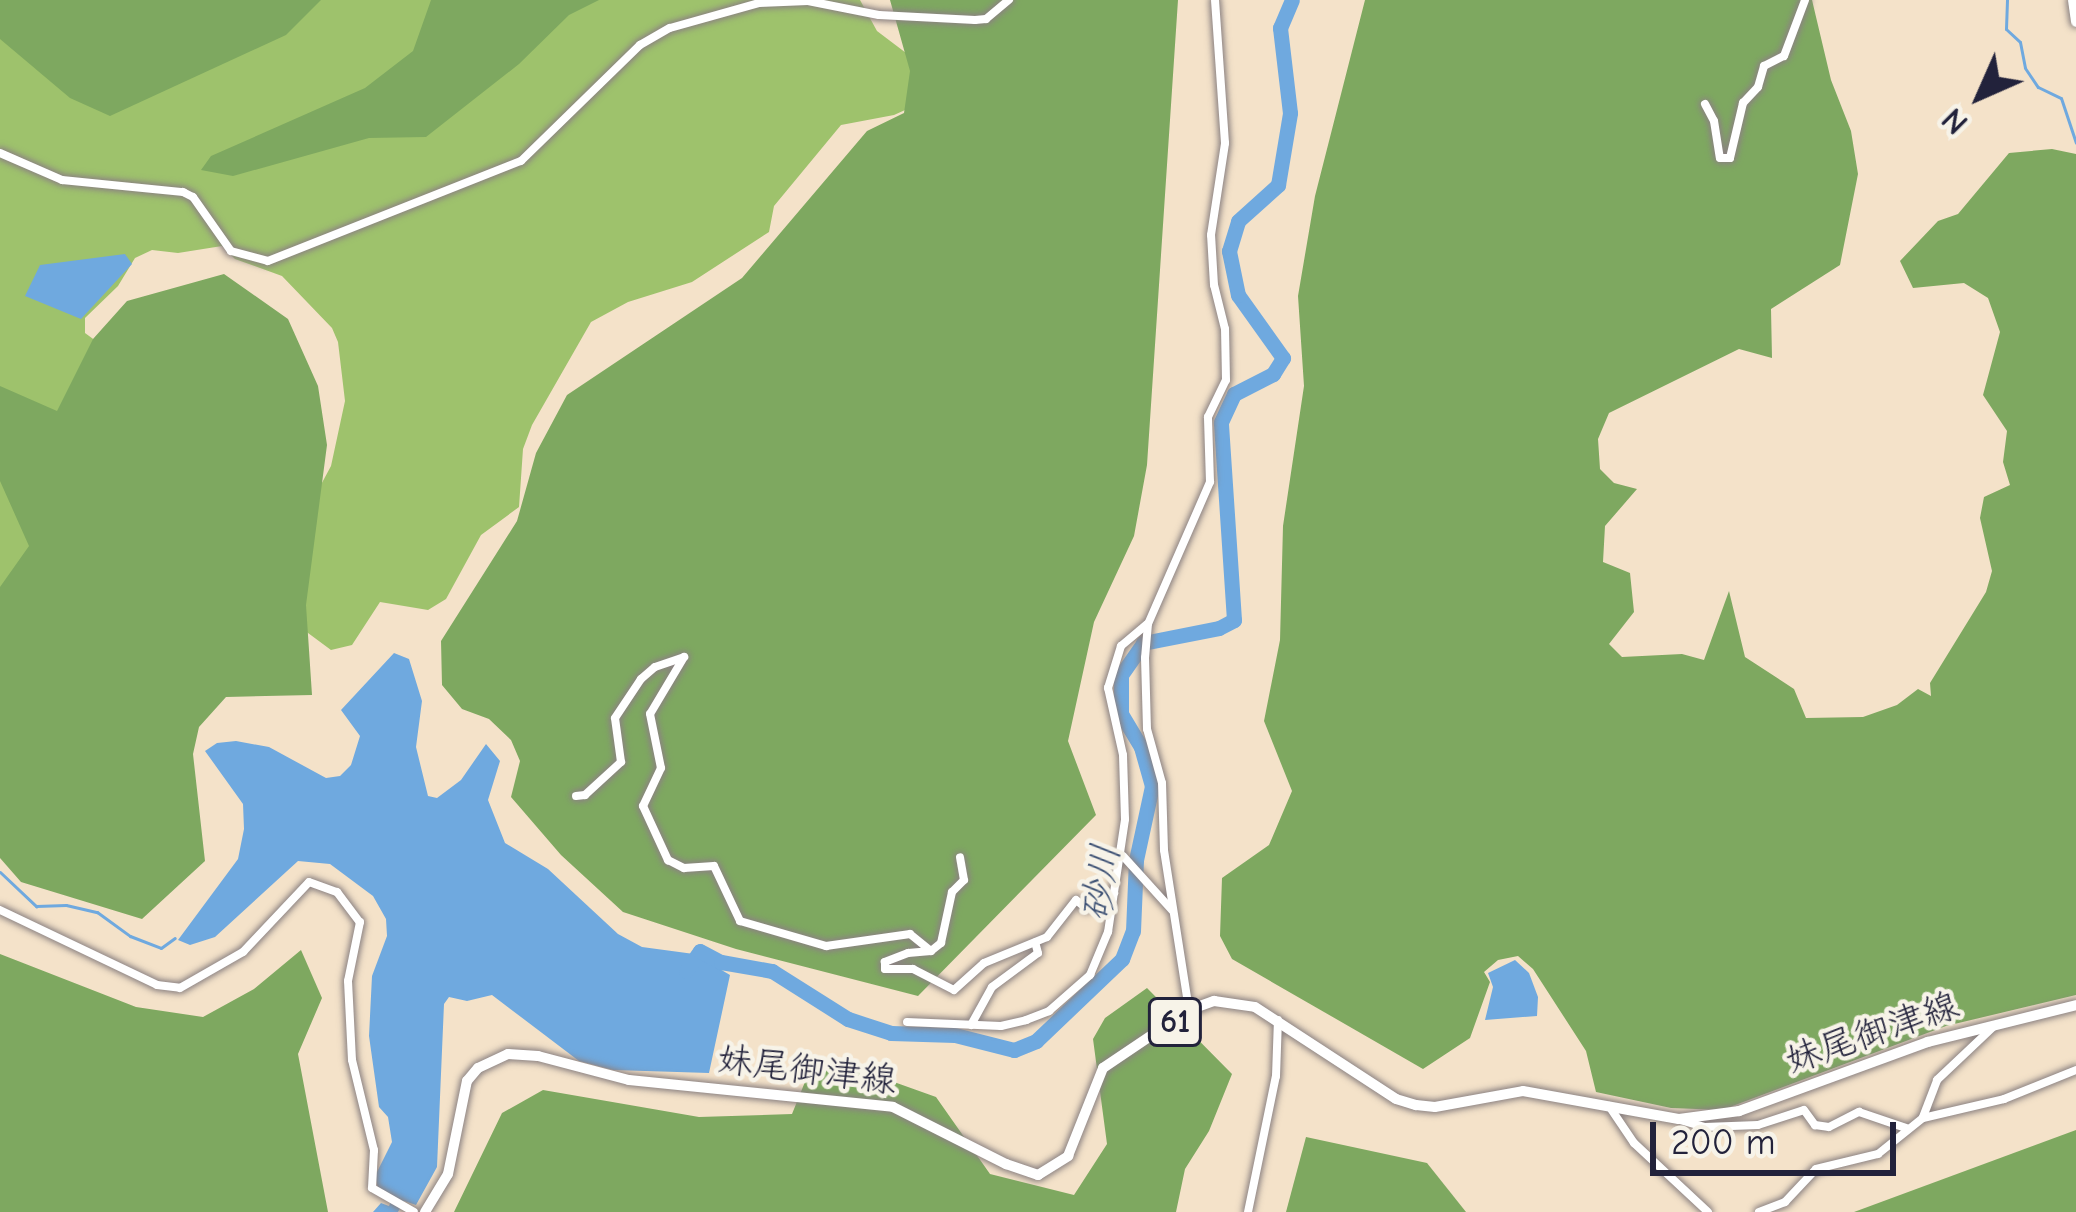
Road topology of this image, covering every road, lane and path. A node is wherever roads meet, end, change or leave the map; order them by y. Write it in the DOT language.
graph roads {
  1 [pos="1009,0"];
  2 [pos="1215,0"];
  3 [pos="1805,0"];
  4 [pos="2073,0"];
  5 [pos="2076,22"];
  6 [pos="1705,104"];
  7 [pos="0,153"];
  8 [pos="1148,624"];
  9 [pos="576,796"];
  10 [pos="960,857"];
  11 [pos="1124,858"];
  12 [pos="1114,893"];
  13 [pos="0,910"];
  14 [pos="1172,910"];
  15 [pos="1035,942"];
  16 [pos="931,951"];
  17 [pos="2076,1005"];
  18 [pos="1189,1010"];
  19 [pos="1278,1020"];
  20 [pos="907,1022"];
  21 [pos="1996,1024"];
  22 [pos="970,1025"];
  23 [pos="2076,1070"];
  24 [pos="1609,1106"];
  25 [pos="1923,1118"];
  26 [pos="1679,1119"];
  27 [pos="1906,1128"];
  28 [pos="415,1212"];
  29 [pos="424,1212"];
  30 [pos="1248,1212"];
  31 [pos="1708,1212"];
  32 [pos="1759,1212"];
  1 -- 7 [label="street"];
  2 -- 8 [label="street"];
  3 -- 6 [label="street"];
  4 -- 5 [label="main road"];
  8 -- 11 [label="street"];
  8 -- 14 [label="street"];
  9 -- 16 [label="street"];
  10 -- 16 [label="street"];
  11 -- 12 [label="street"];
  11 -- 14 [label="street"];
  12 -- 15 [label="street"];
  12 -- 22 [label="street"];
  13 -- 28 [label="street"];
  14 -- 18 [label="street"];
  15 -- 16 [label="street"];
  15 -- 22 [label="street"];
  17 -- 21 [label="main road, 妹尾御津線 / 61"];
  18 -- 19 [label="main road, 妹尾御津線 / 61"];
  18 -- 29 [label="main road, 妹尾御津線 / 61"];
  19 -- 24 [label="main road, 妹尾御津線 / 61"];
  19 -- 30 [label="street"];
  20 -- 22 [label="street"];
  21 -- 25 [label="street"];
  21 -- 26 [label="main road, 妹尾御津線 / 61"];
  23 -- 25 [label="street"];
  24 -- 26 [label="main road, 妹尾御津線 / 61"];
  24 -- 31 [label="street"];
  25 -- 27 [label="street"];
  26 -- 27 [label="street"];
  27 -- 32 [label="street"];
}
